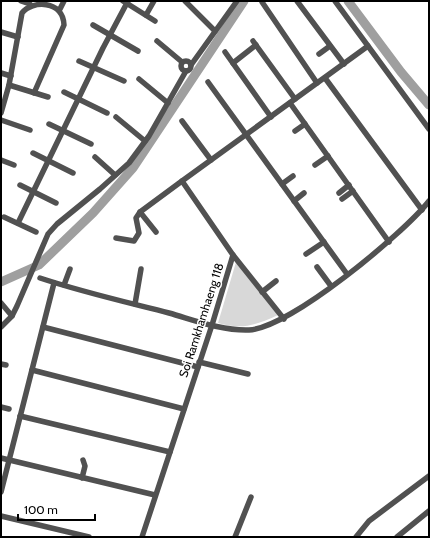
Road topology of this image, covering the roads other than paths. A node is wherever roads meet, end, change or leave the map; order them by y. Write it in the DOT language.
graph roads {
  1 [pos="21,1"];
  2 [pos="64,1"];
  3 [pos="154,1"];
  4 [pos="185,1"];
  5 [pos="237,1"];
  6 [pos="297,1"];
  7 [pos="335,1"];
  8 [pos="126,2"];
  9 [pos="262,2"];
  10 [pos="30,4"];
  11 [pos="60,9"];
  12 [pos="146,15"];
  13 [pos="155,21"];
  14 [pos="93,25"];
  15 [pos="215,31"];
  16 [pos="1,32"];
  17 [pos="110,35"];
  18 [pos="18,37"];
  19 [pos="157,40"];
  20 [pos="330,46"];
  21 [pos="368,46"];
  22 [pos="138,51"];
  23 [pos="225,52"];
  24 [pos="319,54"];
  25 [pos="79,61"];
  26 [pos="182,62"];
  27 [pos="233,64"];
  28 [pos="344,64"];
  29 [pos="191,65"];
  30 [pos="94,67"];
  31 [pos="186,71"];
  32 [pos="1,73"];
  33 [pos="11,76"];
  34 [pos="325,78"];
  35 [pos="139,79"];
  36 [pos="124,82"];
  37 [pos="208,82"];
  38 [pos="318,83"];
  39 [pos="9,85"];
  40 [pos="64,92"];
  41 [pos="34,93"];
  42 [pos="48,97"];
  43 [pos="78,99"];
  44 [pos="295,99"];
  45 [pos="168,103"];
  46 [pos="290,103"];
  47 [pos="1,110"];
  48 [pos="107,113"];
  49 [pos="116,116"];
  50 [pos="271,117"];
  51 [pos="1,120"];
  52 [pos="182,120"];
  53 [pos="49,124"];
  54 [pos="305,124"];
  55 [pos="429,129"];
  56 [pos="30,130"];
  57 [pos="63,131"];
  58 [pos="295,132"];
  59 [pos="246,135"];
  60 [pos="145,141"];
  61 [pos="91,144"];
  62 [pos="34,153"];
  63 [pos="328,156"];
  64 [pos="96,157"];
  65 [pos="1,160"];
  66 [pos="211,160"];
  67 [pos="48,161"];
  68 [pos="14,165"];
  69 [pos="315,165"];
  70 [pos="73,173"];
  71 [pos="115,175"];
  72 [pos="293,176"];
  73 [pos="182,182"];
  74 [pos="282,184"];
  75 [pos="349,185"];
  76 [pos="20,186"];
  77 [pos="353,191"];
  78 [pos="34,192"];
  79 [pos="304,193"];
  80 [pos="339,193"];
  81 [pos="342,199"];
  82 [pos="294,201"];
  83 [pos="429,201"];
  84 [pos="56,203"];
  85 [pos="422,210"];
  86 [pos="140,212"];
  87 [pos="4,217"];
  88 [pos="18,223"];
  89 [pos="36,232"];
  90 [pos="156,232"];
  91 [pos="116,238"];
  92 [pos="324,242"];
  93 [pos="390,242"];
  94 [pos="306,254"];
  95 [pos="233,255"];
  96 [pos="317,267"];
  97 [pos="141,268"];
  98 [pos="70,269"];
  99 [pos="348,274"];
  100 [pos="40,278"];
  101 [pos="276,281"];
  102 [pos="54,283"];
  103 [pos="64,285"];
  104 [pos="330,286"];
  105 [pos="262,292"];
  106 [pos="1,303"];
  107 [pos="135,304"];
  108 [pos="12,316"];
  109 [pos="284,319"];
  110 [pos="212,325"];
  111 [pos="1,327"];
  112 [pos="43,327"];
  113 [pos="199,364"];
  114 [pos="32,370"];
  115 [pos="248,374"];
  116 [pos="1,407"];
  117 [pos="9,408"];
  118 [pos="184,409"];
  119 [pos="20,416"];
  120 [pos="170,452"];
  121 [pos="1,458"];
  122 [pos="83,460"];
  123 [pos="9,461"];
  124 [pos="429,476"];
  125 [pos="82,478"];
  126 [pos="1,492"];
  127 [pos="155,495"];
  128 [pos="251,497"];
  129 [pos="428,513"];
  130 [pos="1,516"];
  131 [pos="89,537"];
  132 [pos="142,537"];
  133 [pos="235,537"];
  134 [pos="356,537"];
  135 [pos="397,537"];
  1 -- 10 [label="street"];
  2 -- 11 [label="street"];
  3 -- 12 [label="street"];
  4 -- 15 [label="street"];
  5 -- 15 [label="street"];
  6 -- 20 [label="street"];
  7 -- 21 [label="street"];
  8 -- 12 [label="street"];
  8 -- 17 [label="street"];
  9 -- 38 [label="street"];
  10 -- 11 [label="street"];
  10 -- 18 [label="street"];
  11 -- 41 [label="street"];
  12 -- 13 [label="street"];
  14 -- 17 [label="street"];
  15 -- 29 [label="street"];
  16 -- 18 [label="street"];
  17 -- 22 [label="street"];
  17 -- 30 [label="street"];
  18 -- 33 [label="street"];
  19 -- 26 [label="street"];
  20 -- 24 [label="street"];
  20 -- 28 [label="street"];
  21 -- 28 [label="street"];
  21 -- 55 [label="street"];
  23 -- 27 [label="street"];
  25 -- 30 [label="street"];
  26 -- 29 [label="street"];
  26 -- 31 [label="street"];
  27 -- 44 [label="street"];
  27 -- 50 [label="street"];
  28 -- 34 [label="street"];
  29 -- 31 [label="street"];
  30 -- 36 [label="street"];
  30 -- 43 [label="street"];
  31 -- 45 [label="street"];
  32 -- 33 [label="street"];
  33 -- 39 [label="street"];
  34 -- 38 [label="street"];
  34 -- 85 [label="street"];
  35 -- 45 [label="street"];
  37 -- 59 [label="street"];
  38 -- 44 [label="street"];
  39 -- 41 [label="street"];
  39 -- 47 [label="street"];
  40 -- 43 [label="street"];
  41 -- 42 [label="street"];
  43 -- 48 [label="street"];
  43 -- 57 [label="street"];
  44 -- 46 [label="street"];
  45 -- 60 [label="street"];
  46 -- 50 [label="street"];
  46 -- 54 [label="street"];
  49 -- 60 [label="street"];
  50 -- 59 [label="street"];
  51 -- 56 [label="street"];
  52 -- 66 [label="street"];
  53 -- 57 [label="street"];
  54 -- 58 [label="street"];
  54 -- 63 [label="street"];
  57 -- 61 [label="street"];
  57 -- 67 [label="street"];
  59 -- 66 [label="street"];
  59 -- 74 [label="street"];
  60 -- 71 [label="street"];
  62 -- 67 [label="street"];
  63 -- 69 [label="street"];
  63 -- 75 [label="street"];
  64 -- 71 [label="street"];
  65 -- 68 [label="street"];
  66 -- 73 [label="street"];
  67 -- 70 [label="street"];
  67 -- 78 [label="street"];
  71 -- 108 [label="street"];
  72 -- 74 [label="street"];
  73 -- 86 [label="street"];
  73 -- 95 [label="street, Soi Ramkhamhaeng 118"];
  74 -- 82 [label="street"];
  75 -- 77 [label="street"];
  75 -- 80 [label="street"];
  76 -- 78 [label="street"];
  77 -- 81 [label="street"];
  77 -- 93 [label="street"];
  78 -- 84 [label="street"];
  78 -- 88 [label="street"];
  79 -- 82 [label="street"];
  82 -- 92 [label="street"];
  83 -- 85 [label="street"];
  85 -- 93 [label="street"];
  86 -- 90 [label="street"];
  86 -- 91 [label="street"];
  87 -- 88 [label="street"];
  88 -- 89 [label="street"];
  92 -- 94 [label="street"];
  92 -- 99 [label="street"];
  93 -- 99 [label="street"];
  95 -- 105 [label="street"];
  95 -- 110 [label="street, Soi Ramkhamhaeng 118"];
  96 -- 104 [label="street"];
  97 -- 107 [label="street"];
  98 -- 103 [label="street"];
  99 -- 104 [label="street"];
  100 -- 102 [label="street"];
  101 -- 105 [label="street"];
  102 -- 103 [label="street"];
  102 -- 112 [label="street"];
  103 -- 107 [label="street"];
  104 -- 109 [label="street"];
  105 -- 109 [label="street"];
  106 -- 108 [label="street"];
  107 -- 110 [label="street"];
  108 -- 111 [label="street"];
  109 -- 110 [label="street"];
  110 -- 113 [label="street, Soi Ramkhamhaeng 118"];
  112 -- 113 [label="street"];
  112 -- 114 [label="street"];
  113 -- 115 [label="street"];
  113 -- 118 [label="street, Soi Ramkhamhaeng 118"];
  114 -- 118 [label="street"];
  114 -- 119 [label="street"];
  116 -- 117 [label="street"];
  118 -- 120 [label="street, Soi Ramkhamhaeng 118"];
  119 -- 120 [label="street"];
  119 -- 123 [label="street"];
  120 -- 127 [label="street, Soi Ramkhamhaeng 118"];
  121 -- 123 [label="street"];
  122 -- 125 [label="street"];
  123 -- 125 [label="street"];
  123 -- 126 [label="street"];
  124 -- 134 [label="street"];
  125 -- 127 [label="street"];
  127 -- 132 [label="street, Soi Ramkhamhaeng 118"];
  128 -- 133 [label="street"];
  129 -- 135 [label="street"];
  130 -- 131 [label="street"];
}
